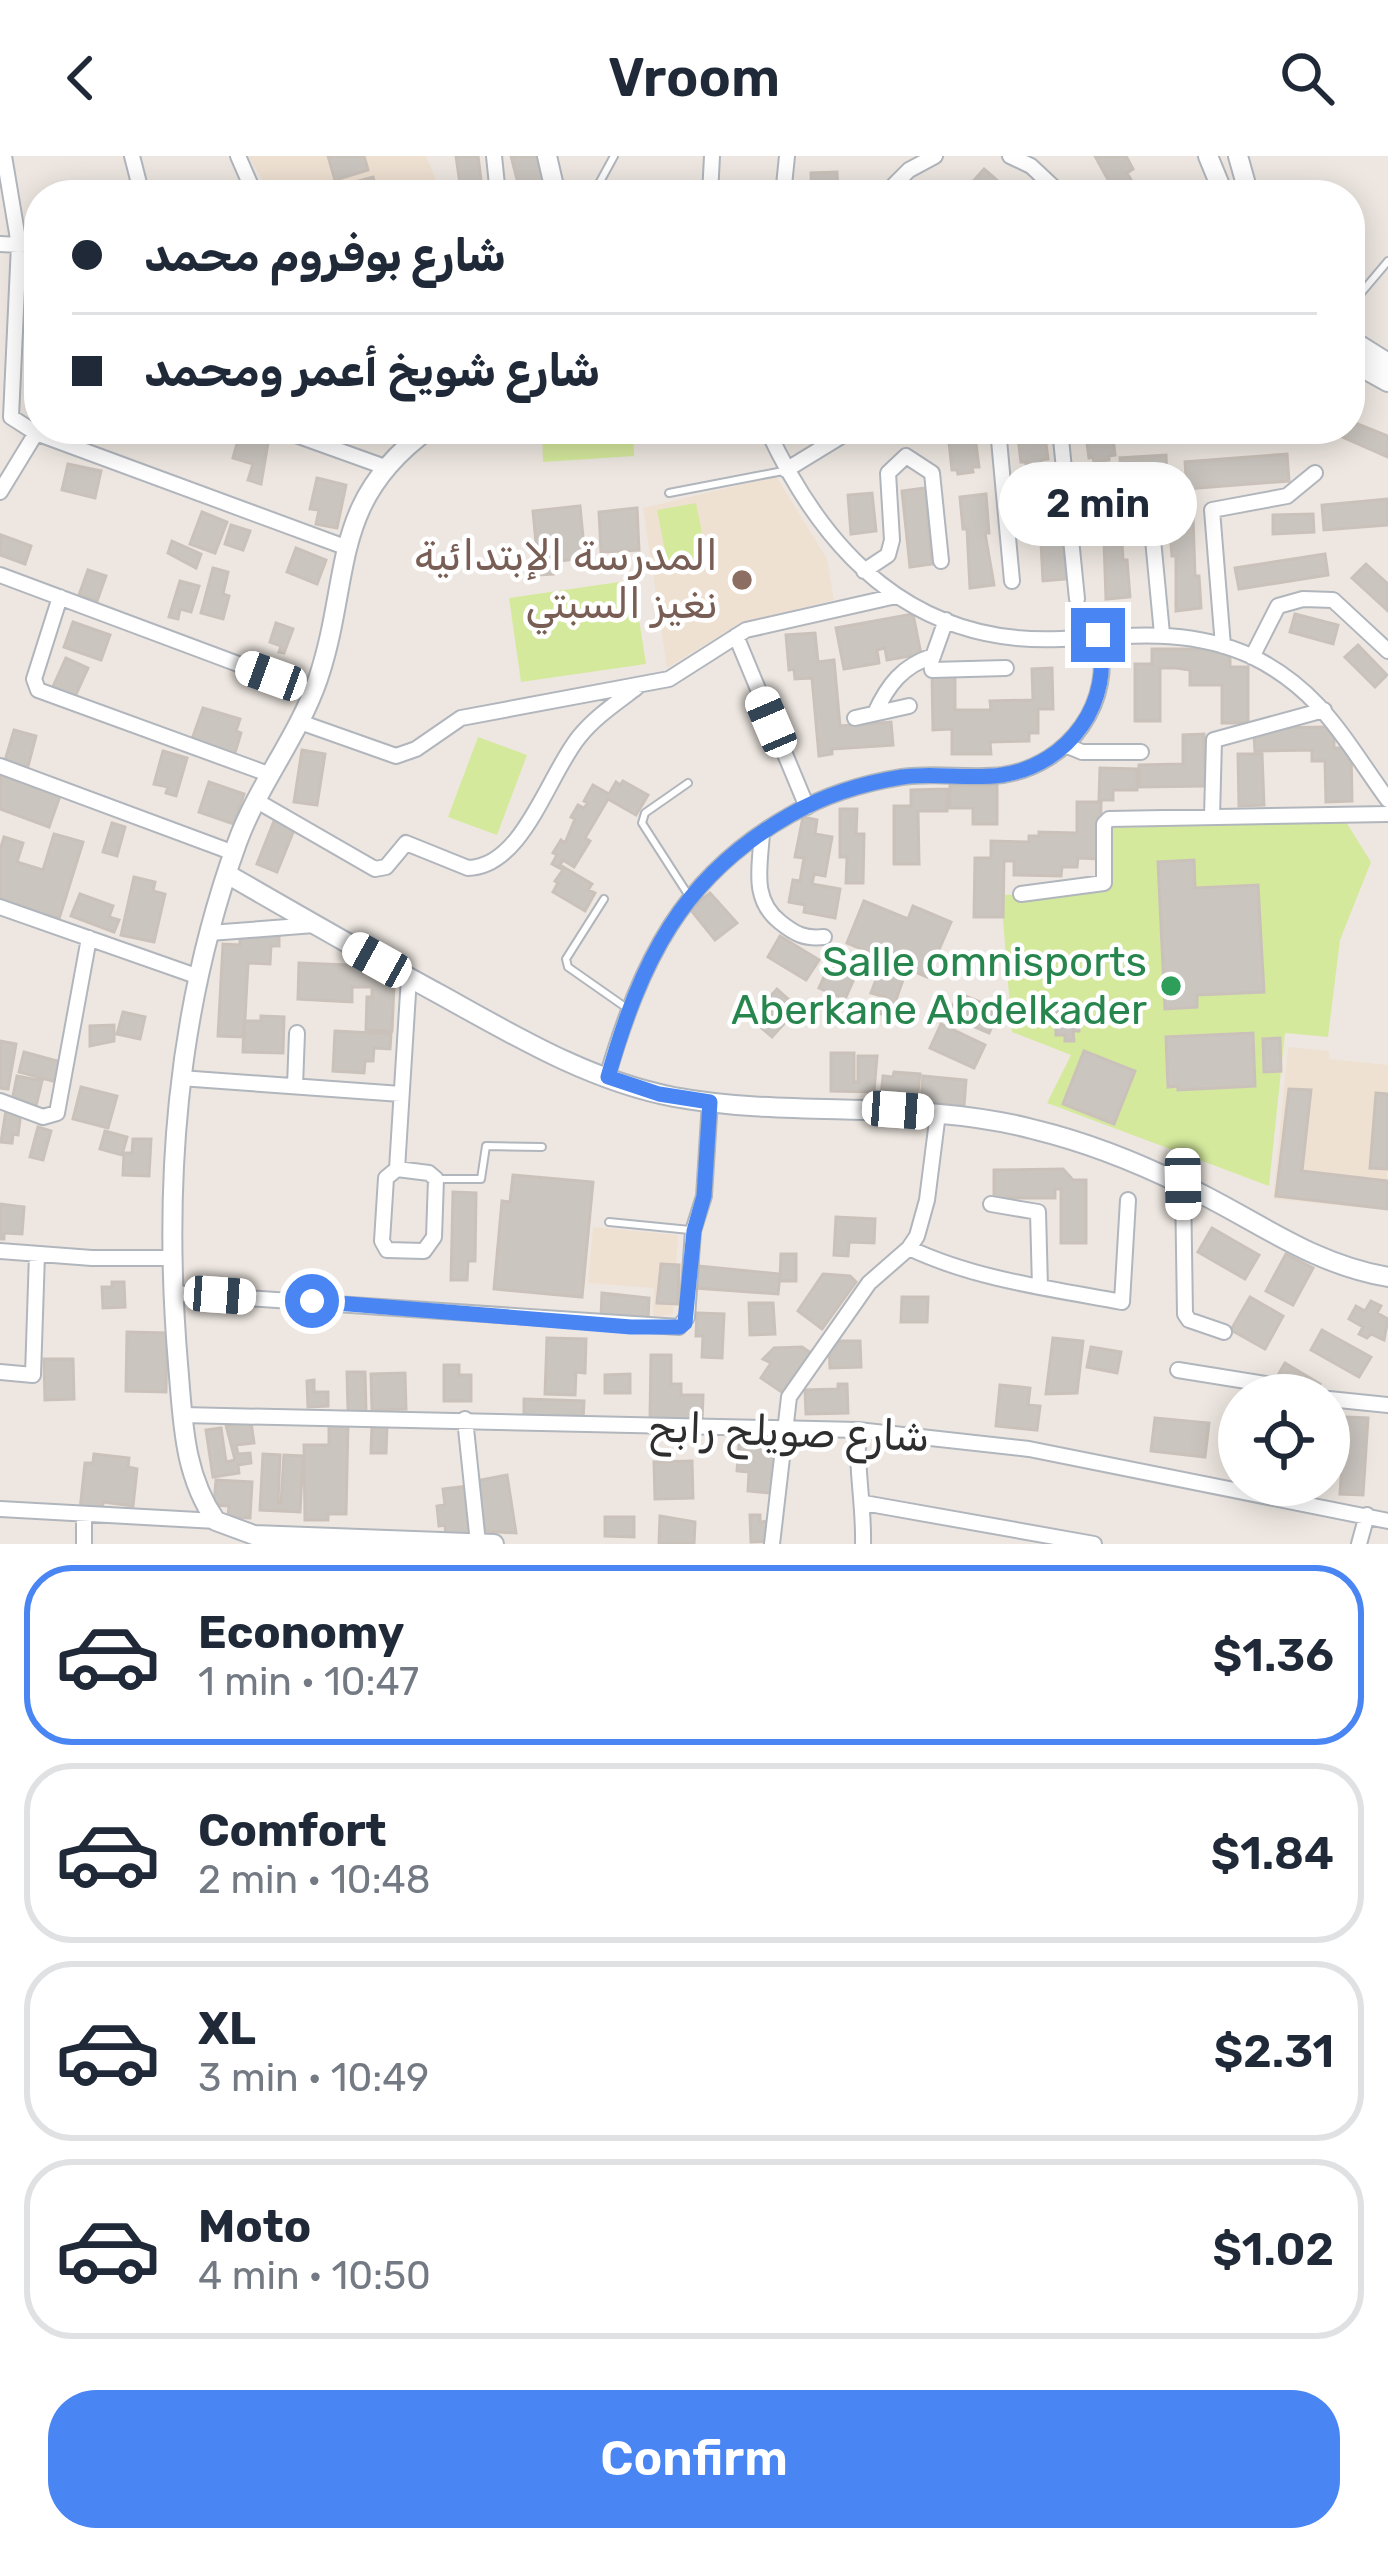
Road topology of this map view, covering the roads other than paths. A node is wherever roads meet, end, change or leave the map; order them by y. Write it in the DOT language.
graph roads {
  1 [pos="4,156"];
  2 [pos="935,156"];
  3 [pos="1010,156"];
  4 [pos="899,180"];
  5 [pos="1048,180"];
  6 [pos="0,244"];
  7 [pos="19,245"];
  8 [pos="24,245"];
  9 [pos="1388,261"];
  10 [pos="1365,288"];
  11 [pos="8,350"];
  12 [pos="5,417"];
  13 [pos="30,444"];
  14 [pos="72,444"];
  15 [pos="321,444"];
  16 [pos="412,444"];
  17 [pos="774,444"];
  18 [pos="826,444"];
  19 [pos="999,444"];
  20 [pos="1062,444"];
  21 [pos="386,467"];
  22 [pos="786,470"];
  23 [pos="1315,473"];
  24 [pos="0,492"];
  25 [pos="669,494"];
  26 [pos="1152,529"];
  27 [pos="345,547"];
  28 [pos="940,562"];
  29 [pos="864,571"];
  30 [pos="0,575"];
  31 [pos="1012,581"];
  32 [pos="896,596"];
  33 [pos="60,597"];
  34 [pos="1077,599"];
  35 [pos="946,620"];
  36 [pos="1162,634"];
  37 [pos="1098,635"];
  38 [pos="736,636"];
  39 [pos="1222,646"];
  40 [pos="1388,651"];
  41 [pos="933,656"];
  42 [pos="1252,657"];
  43 [pos="1006,668"];
  44 [pos="640,685"];
  45 [pos="313,692"];
  46 [pos="909,706"];
  47 [pos="1324,710"];
  48 [pos="874,713"];
  49 [pos="855,718"];
  50 [pos="300,722"];
  51 [pos="1065,746"];
  52 [pos="1141,752"];
  53 [pos="0,766"];
  54 [pos="271,776"];
  55 [pos="688,783"];
  56 [pos="1385,790"];
  57 [pos="257,800"];
  58 [pos="807,807"];
  59 [pos="1388,814"];
  60 [pos="1211,817"];
  61 [pos="762,833"];
  62 [pos="234,853"];
  63 [pos="227,874"];
  64 [pos="1021,894"];
  65 [pos="688,896"];
  66 [pos="604,899"];
  67 [pos="0,907"];
  68 [pos="314,925"];
  69 [pos="210,933"];
  70 [pos="824,937"];
  71 [pos="89,938"];
  72 [pos="199,977"];
  73 [pos="409,977"];
  74 [pos="628,1009"];
  75 [pos="297,1033"];
  76 [pos="608,1077"];
  77 [pos="180,1078"];
  78 [pos="295,1086"];
  79 [pos="401,1094"];
  80 [pos="0,1101"];
  81 [pos="710,1102"];
  82 [pos="938,1113"];
  83 [pos="542,1147"];
  84 [pos="397,1169"];
  85 [pos="436,1178"];
  86 [pos="1183,1184"];
  87 [pos="1128,1200"];
  88 [pos="991,1204"];
  89 [pos="609,1222"];
  90 [pos="694,1231"];
  91 [pos="909,1248"];
  92 [pos="0,1250"];
  93 [pos="37,1254"];
  94 [pos="172,1258"];
  95 [pos="1388,1276"];
  96 [pos="1040,1287"];
  97 [pos="173,1293"];
  98 [pos="1223,1332"];
  99 [pos="1178,1370"];
  100 [pos="0,1372"];
  101 [pos="1218,1376"];
  102 [pos="1350,1401"];
  103 [pos="1388,1405"];
  104 [pos="182,1414"];
  105 [pos="466,1420"];
  106 [pos="784,1430"];
  107 [pos="858,1430"];
  108 [pos="864,1503"];
  109 [pos="0,1509"];
  110 [pos="84,1514"];
  111 [pos="1366,1515"];
  112 [pos="1388,1520"];
  113 [pos="216,1521"];
  114 [pos="266,1539"];
  115 [pos="478,1543"];
  116 [pos="84,1544"];
  117 [pos="494,1544"];
  118 [pos="772,1544"];
  119 [pos="863,1544"];
  120 [pos="1094,1544"];
  121 [pos="1359,1544"];
  1 -- 7 [label="street"];
  2 -- 4 [label="street"];
  3 -- 5 [label="street"];
  6 -- 7 [label="street"];
  7 -- 8 [label="street"];
  7 -- 11 [label="street"];
  9 -- 10 [label="lane"];
  11 -- 12 [label="street"];
  13 -- 24 [label="street"];
  14 -- 27 [label="street"];
  15 -- 21 [label="street"];
  16 -- 21 [label="main road"];
  17 -- 22 [label="street"];
  18 -- 22 [label="street"];
  19 -- 31 [label="street"];
  20 -- 34 [label="street"];
  21 -- 27 [label="main road"];
  22 -- 25 [label="lane"];
  22 -- 29 [label="street"];
  23 -- 39 [label="street"];
  26 -- 36 [label="street"];
  27 -- 45 [label="main road"];
  28 -- 29 [label="street"];
  29 -- 32 [label="street"];
  30 -- 33 [label="street"];
  32 -- 35 [label="street"];
  32 -- 38 [label="street"];
  33 -- 45 [label="street"];
  33 -- 54 [label="street"];
  35 -- 37 [label="street"];
  35 -- 41 [label="street"];
  36 -- 37 [label="street"];
  36 -- 39 [label="street"];
  37 -- 51 [label="street"];
  38 -- 44 [label="street"];
  38 -- 58 [label="street"];
  39 -- 42 [label="street"];
  40 -- 42 [label="street"];
  41 -- 43 [label="street"];
  41 -- 48 [label="street"];
  42 -- 47 [label="street"];
  44 -- 50 [label="street"];
  44 -- 57 [label="street"];
  45 -- 50 [label="main road"];
  46 -- 48 [label="street"];
  47 -- 56 [label="street"];
  47 -- 60 [label="street"];
  48 -- 49 [label="street"];
  50 -- 54 [label="main road"];
  51 -- 52 [label="street"];
  51 -- 58 [label="street"];
  53 -- 62 [label="street"];
  54 -- 57 [label="main road"];
  55 -- 65 [label="lane"];
  57 -- 62 [label="main road"];
  58 -- 61 [label="street"];
  59 -- 60 [label="street"];
  60 -- 64 [label="street"];
  61 -- 65 [label="street"];
  61 -- 70 [label="street"];
  62 -- 63 [label="main road"];
  63 -- 68 [label="main road"];
  63 -- 69 [label="main road"];
  65 -- 74 [label="street"];
  66 -- 74 [label="lane"];
  67 -- 71 [label="street"];
  68 -- 69 [label="street"];
  68 -- 73 [label="main road"];
  69 -- 72 [label="main road"];
  71 -- 72 [label="street"];
  71 -- 80 [label="street"];
  72 -- 77 [label="main road"];
  73 -- 76 [label="main road"];
  73 -- 79 [label="street"];
  74 -- 76 [label="street"];
  75 -- 78 [label="street"];
  76 -- 81 [label="main road"];
  77 -- 78 [label="street"];
  77 -- 94 [label="main road"];
  78 -- 79 [label="street"];
  79 -- 84 [label="street"];
  81 -- 82 [label="main road"];
  81 -- 90 [label="street"];
  82 -- 86 [label="main road"];
  82 -- 91 [label="street"];
  83 -- 85 [label="lane"];
  84 -- 85 [label="street"];
  84 -- 85 [label="street"];
  86 -- 95 [label="main road"];
  86 -- 98 [label="street"];
  87 -- 96 [label="street"];
  88 -- 96 [label="street"];
  89 -- 90 [label="lane"];
  90 -- 97 [label="street"];
  91 -- 96 [label="street"];
  91 -- 106 [label="street"];
  92 -- 93 [label="street"];
  93 -- 94 [label="street"];
  93 -- 100 [label="street"];
  94 -- 97 [label="main road"];
  97 -- 104 [label="main road"];
  99 -- 101 [label="street"];
  102 -- 103 [label="street"];
  104 -- 105 [label="street, شارع صويلح رابح"];
  104 -- 113 [label="main road"];
  105 -- 106 [label="street, شارع صويلح رابح"];
  105 -- 115 [label="street"];
  106 -- 107 [label="street, شارع صويلح رابح"];
  106 -- 118 [label="street"];
  107 -- 108 [label="street"];
  107 -- 111 [label="street, شارع صويلح رابح"];
  108 -- 119 [label="street"];
  108 -- 120 [label="street"];
  109 -- 110 [label="street"];
  110 -- 113 [label="street"];
  110 -- 116 [label="street"];
  111 -- 112 [label="street, شارع صويلح رابح"];
  111 -- 121 [label="street"];
  113 -- 114 [label="main road"];
  114 -- 115 [label="main road"];
  115 -- 117 [label="main road"];
}
